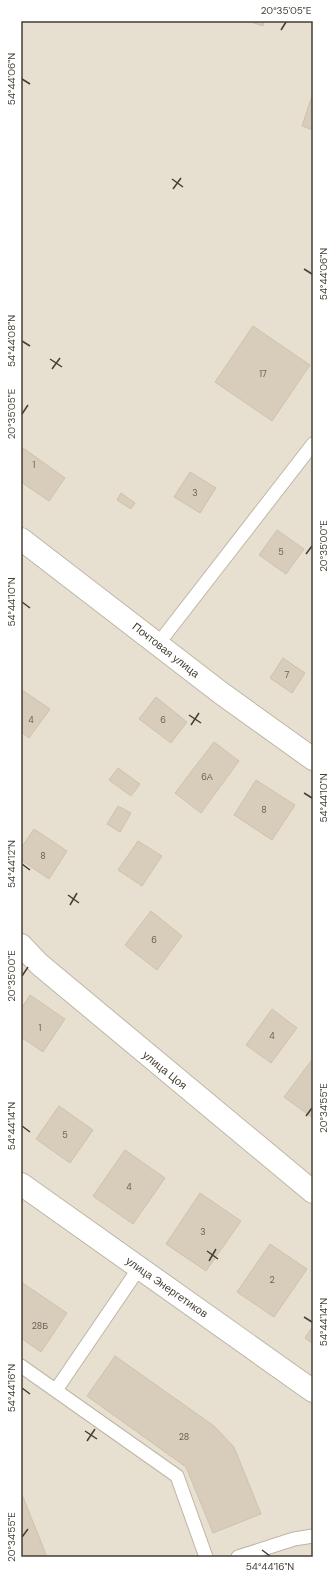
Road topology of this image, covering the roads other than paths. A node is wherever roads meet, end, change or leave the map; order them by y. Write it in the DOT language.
graph roads {
  1 [pos="313,444"];
  2 [pos="21,539"];
  3 [pos="158,644"];
  4 [pos="313,759"];
  5 [pos="21,945"];
  6 [pos="21,1184"];
  7 [pos="313,1192"];
  8 [pos="139,1268"];
  9 [pos="21,1366"];
  10 [pos="56,1390"];
  11 [pos="313,1391"];
  12 [pos="313,1536"];
  13 [pos="206,1557"];
  14 [pos="238,1557"];
  1 -- 3 [label="lane"];
  2 -- 3 [label="street, Почтовая улица"];
  3 -- 4 [label="street, Почтовая улица"];
  5 -- 7 [label="street, улица Цоя"];
  6 -- 8 [label="street, улица Энергетиков"];
  8 -- 10 [label="lane"];
  8 -- 11 [label="street, улица Энергетиков"];
  9 -- 10 [label="lane"];
  10 -- 13 [label="lane"];
  12 -- 14 [label="lane"];
}
